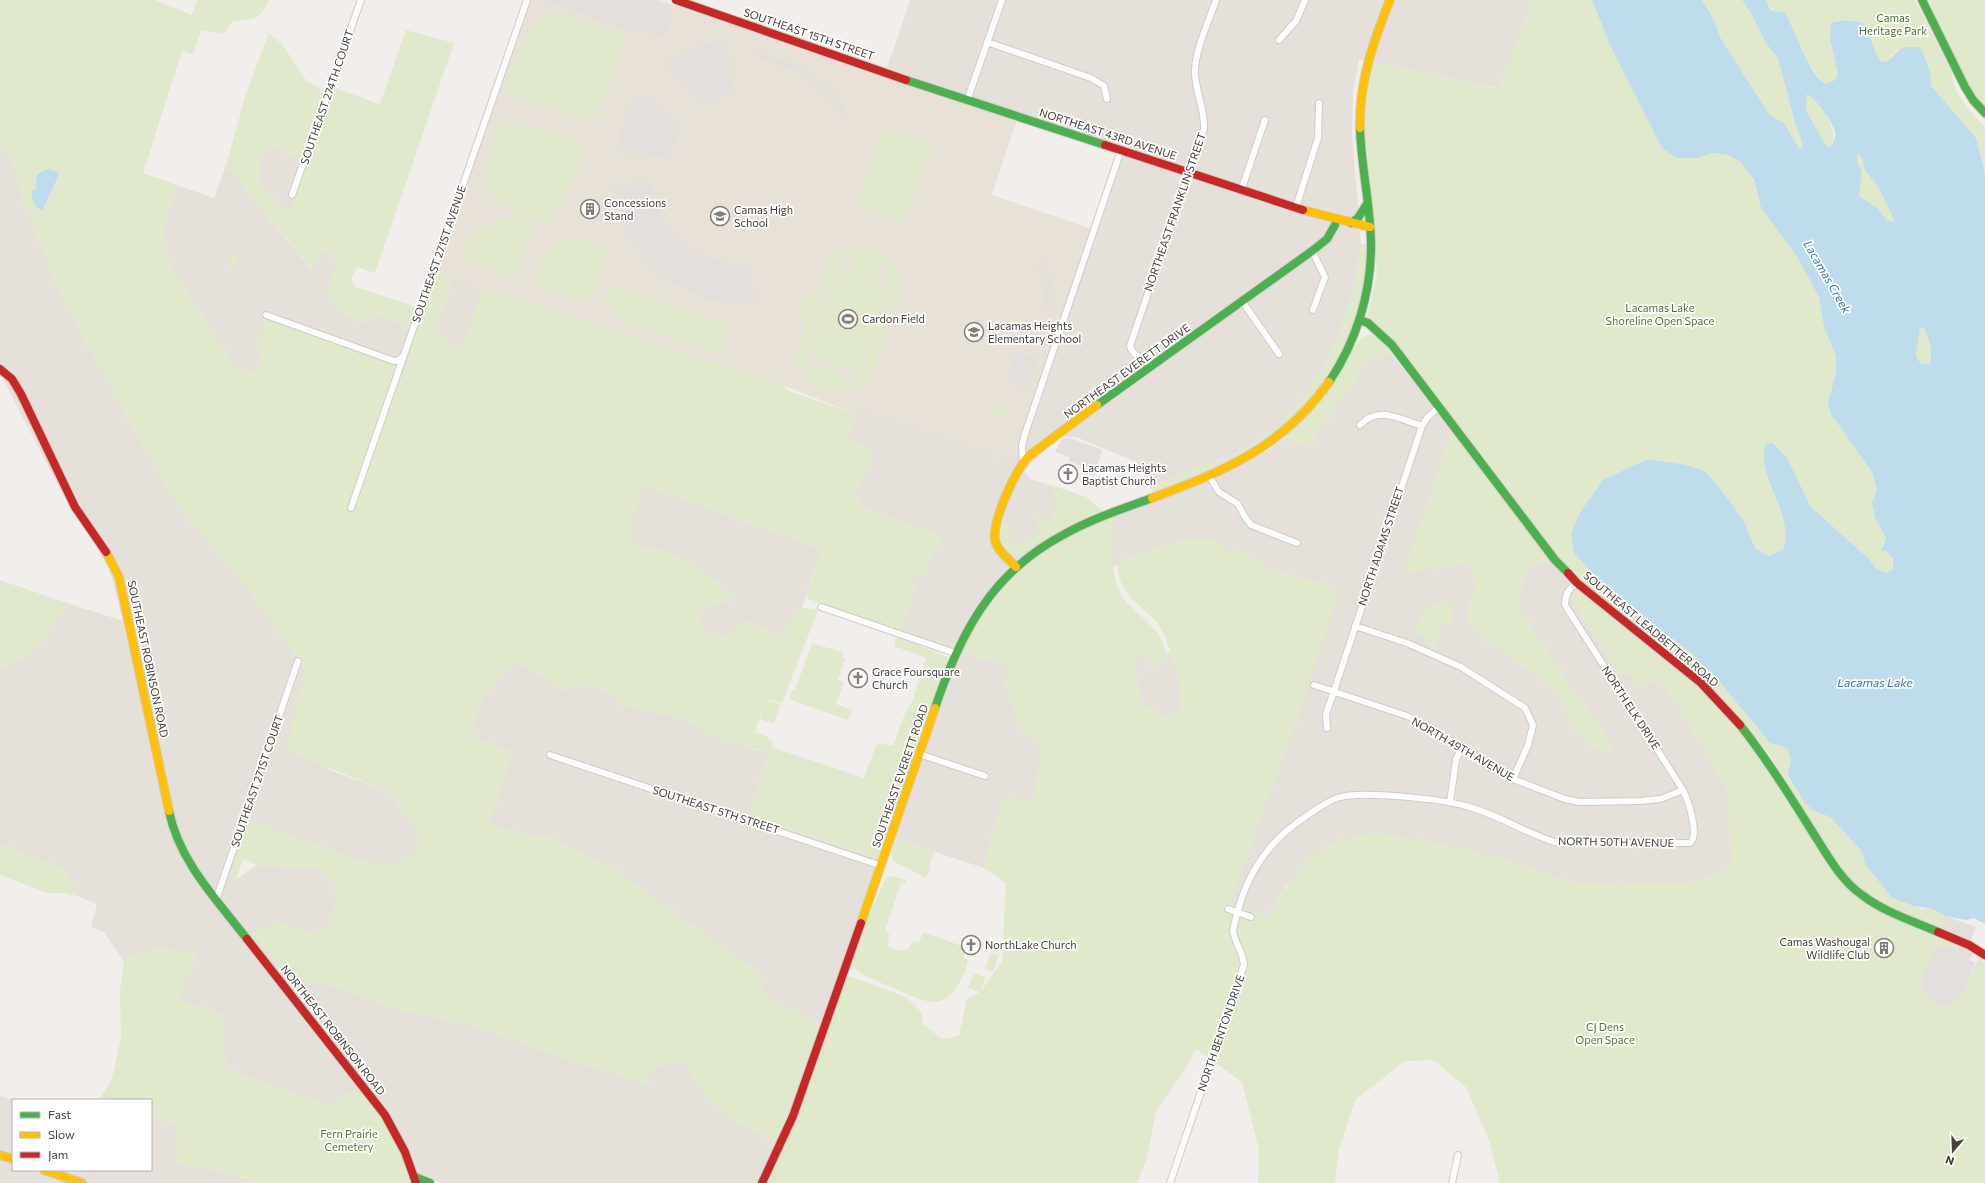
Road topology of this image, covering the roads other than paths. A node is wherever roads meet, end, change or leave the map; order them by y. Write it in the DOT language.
graph roads {
  1 [pos="361,0"];
  2 [pos="527,0"];
  3 [pos="676,0"];
  4 [pos="1002,0"];
  5 [pos="1216,0"];
  6 [pos="1305,0"];
  7 [pos="1390,0"];
  8 [pos="1922,0"];
  9 [pos="1279,40"];
  10 [pos="987,42"];
  11 [pos="889,74"];
  12 [pos="968,98"];
  13 [pos="1107,99"];
  14 [pos="1319,103"];
  15 [pos="1985,113"];
  16 [pos="1265,120"];
  17 [pos="1121,150"];
  18 [pos="1189,172"];
  19 [pos="1242,188"];
  20 [pos="292,195"];
  21 [pos="1367,204"];
  22 [pos="1296,207"];
  23 [pos="1321,216"];
  24 [pos="1351,223"];
  25 [pos="1335,224"];
  26 [pos="1370,227"];
  27 [pos="1312,251"];
  28 [pos="1242,301"];
  29 [pos="1312,310"];
  30 [pos="266,315"];
  31 [pos="1360,320"];
  32 [pos="1279,354"];
  33 [pos="404,355"];
  34 [pos="1152,366"];
  35 [pos="0,369"];
  36 [pos="1439,407"];
  37 [pos="1360,425"];
  38 [pos="1422,426"];
  39 [pos="1023,463"];
  40 [pos="1209,476"];
  41 [pos="351,508"];
  42 [pos="1297,543"];
  43 [pos="1016,567"];
  44 [pos="1577,583"];
  45 [pos="821,607"];
  46 [pos="1355,626"];
  47 [pos="955,653"];
  48 [pos="298,662"];
  49 [pos="1314,685"];
  50 [pos="1334,691"];
  51 [pos="1327,728"];
  52 [pos="1461,748"];
  53 [pos="919,754"];
  54 [pos="550,755"];
  55 [pos="985,776"];
  56 [pos="1513,779"];
  57 [pos="1683,790"];
  58 [pos="1450,802"];
  59 [pos="1693,840"];
  60 [pos="882,866"];
  61 [pos="216,900"];
  62 [pos="1228,909"];
  63 [pos="1238,912"];
  64 [pos="1251,917"];
  65 [pos="1985,955"];
  66 [pos="0,1155"];
  67 [pos="1458,1155"];
  68 [pos="12,1159"];
  69 [pos="47,1171"];
  70 [pos="416,1180"];
  71 [pos="82,1183"];
  72 [pos="430,1183"];
  73 [pos="762,1183"];
  74 [pos="1170,1183"];
  75 [pos="1452,1183"];
  1 -- 20 [label="street, SOUTHEAST 274TH COURT"];
  2 -- 33 [label="street, SOUTHEAST 271ST AVENUE"];
  3 -- 11 [label="street, SOUTHEAST 15TH STREET"];
  4 -- 10 [label="street"];
  5 -- 18 [label="street, NORTHEAST FRANKLIN STREET"];
  6 -- 9 [label="street"];
  7 -- 21 [label="street, SOUTHEAST EVERETT ROAD"];
  8 -- 15 [label="street"];
  10 -- 12 [label="street"];
  10 -- 13 [label="street"];
  11 -- 12 [label="street, NORTHEAST 43RD AVENUE"];
  12 -- 17 [label="street, NORTHEAST 43RD AVENUE"];
  14 -- 22 [label="street"];
  16 -- 19 [label="street"];
  17 -- 18 [label="street, NORTHEAST 43RD AVENUE"];
  17 -- 39 [label="street"];
  18 -- 19 [label="street, NORTHEAST 43RD AVENUE"];
  18 -- 34 [label="street, NORTHEAST FRANKLIN STREET"];
  19 -- 22 [label="street, NORTHEAST 43RD AVENUE"];
  21 -- 24 [label="street"];
  21 -- 26 [label="street, SOUTHEAST EVERETT ROAD"];
  22 -- 23 [label="street, NORTHEAST 43RD AVENUE"];
  23 -- 24 [label="street, NORTHEAST 43RD AVENUE"];
  23 -- 25 [label="street, NORTHEAST 43RD AVENUE"];
  24 -- 26 [label="street, NORTHEAST 43RD AVENUE"];
  25 -- 26 [label="street, NORTHEAST 43RD AVENUE"];
  25 -- 27 [label="street, NORTHEAST EVERETT DRIVE"];
  26 -- 31 [label="street, SOUTHEAST EVERETT ROAD"];
  27 -- 28 [label="street, NORTHEAST EVERETT DRIVE"];
  27 -- 29 [label="street"];
  28 -- 32 [label="street"];
  28 -- 34 [label="street, NORTHEAST EVERETT DRIVE"];
  30 -- 33 [label="street"];
  31 -- 36 [label="street, SOUTHEAST LEADBETTER ROAD"];
  31 -- 40 [label="street, SOUTHEAST EVERETT ROAD"];
  33 -- 41 [label="street, SOUTHEAST 271ST AVENUE"];
  34 -- 39 [label="street, NORTHEAST EVERETT DRIVE"];
  35 -- 61 [label="street, SOUTHEAST ROBINSON ROAD"];
  36 -- 38 [label="street, NORTH ADAMS STREET"];
  36 -- 44 [label="street, SOUTHEAST LEADBETTER ROAD"];
  37 -- 38 [label="street"];
  38 -- 46 [label="street, NORTH ADAMS STREET"];
  39 -- 43 [label="street, NORTHEAST EVERETT DRIVE"];
  40 -- 42 [label="street"];
  40 -- 43 [label="street, SOUTHEAST EVERETT ROAD"];
  43 -- 47 [label="street, SOUTHEAST EVERETT ROAD"];
  44 -- 57 [label="street, NORTH ELK DRIVE"];
  44 -- 65 [label="street, SOUTHEAST LEADBETTER ROAD"];
  45 -- 47 [label="street"];
  46 -- 50 [label="street, NORTH ADAMS STREET"];
  46 -- 56 [label="street"];
  47 -- 53 [label="street, SOUTHEAST EVERETT ROAD"];
  48 -- 61 [label="street, SOUTHEAST 271ST COURT"];
  49 -- 50 [label="street, NORTH 49TH AVENUE"];
  50 -- 51 [label="street, NORTH ADAMS STREET"];
  50 -- 52 [label="street, NORTH 49TH AVENUE"];
  52 -- 56 [label="street, NORTH 49TH AVENUE"];
  52 -- 58 [label="street"];
  53 -- 55 [label="street"];
  53 -- 60 [label="street, SOUTHEAST EVERETT ROAD"];
  54 -- 60 [label="street, SOUTHEAST 5TH STREET"];
  56 -- 57 [label="street, NORTH 49TH AVENUE"];
  57 -- 59 [label="street, NORTH ELK DRIVE"];
  58 -- 59 [label="street, NORTH 50TH AVENUE"];
  58 -- 63 [label="street, NORTH BENTON DRIVE"];
  60 -- 73 [label="street, SOUTHEAST EVERETT ROAD"];
  61 -- 70 [label="street, NORTHEAST ROBINSON ROAD"];
  62 -- 63 [label="street"];
  63 -- 64 [label="street"];
  63 -- 74 [label="street, NORTH BENTON DRIVE"];
  66 -- 68 [label="street"];
  67 -- 75 [label="street"];
  69 -- 71 [label="street"];
  70 -- 72 [label="street"];
}
